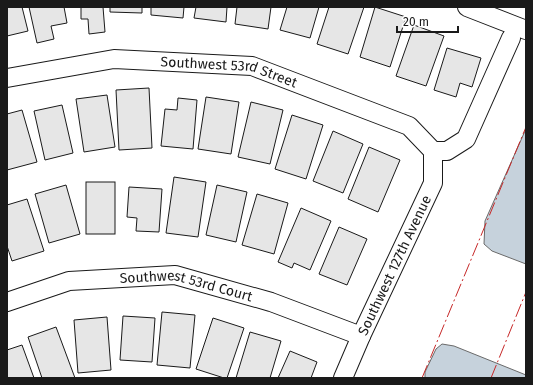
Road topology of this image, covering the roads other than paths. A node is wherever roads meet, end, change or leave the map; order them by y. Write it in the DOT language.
graph roads {
  1 [pos="467,7"];
  2 [pos="519,34"];
  3 [pos="7,78"];
  4 [pos="433,151"];
  5 [pos="7,302"];
  6 [pos="361,336"];
  7 [pos="343,378"];
  1 -- 2 [label="street"];
  2 -- 4 [label="street"];
  3 -- 4 [label="street, Southwest 53rd Street"];
  4 -- 6 [label="street, Southwest 127th Avenue"];
  5 -- 6 [label="street, Southwest 53rd Court"];
  6 -- 7 [label="street, Southwest 127th Avenue"];
}
